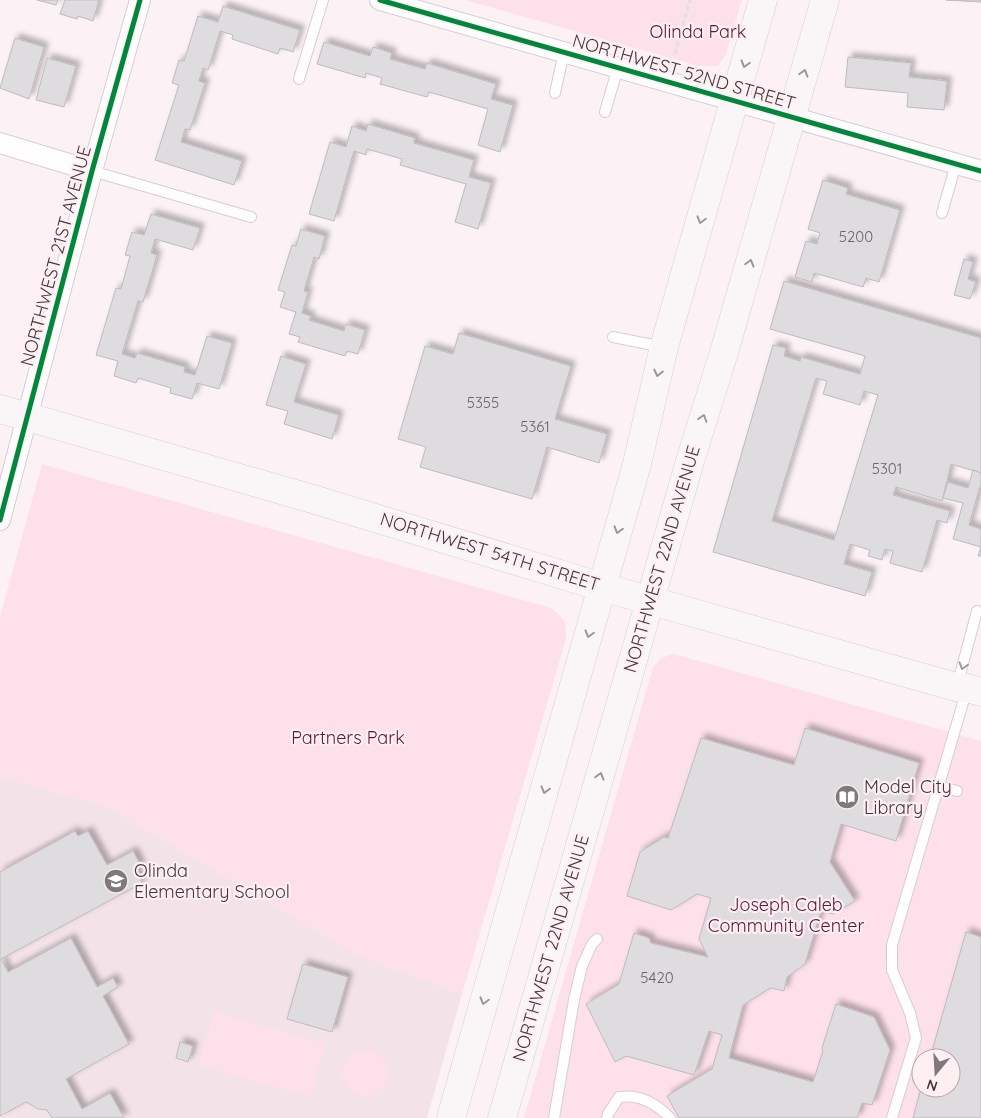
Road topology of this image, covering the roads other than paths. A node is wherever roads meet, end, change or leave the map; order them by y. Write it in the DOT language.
graph roads {
  1 [pos="140,0"];
  2 [pos="323,0"];
  3 [pos="380,0"];
  4 [pos="764,0"];
  5 [pos="825,0"];
  6 [pos="564,52"];
  7 [pos="618,67"];
  8 [pos="299,79"];
  9 [pos="555,93"];
  10 [pos="735,101"];
  11 [pos="605,112"];
  12 [pos="792,117"];
  13 [pos="0,143"];
  14 [pos="956,164"];
  15 [pos="92,171"];
  16 [pos="981,171"];
  17 [pos="942,213"];
  18 [pos="251,217"];
  19 [pos="613,336"];
  20 [pos="664,347"];
  21 [pos="0,409"];
  22 [pos="28,417"];
  23 [pos="7,471"];
  24 [pos="0,520"];
  25 [pos="602,587"];
  26 [pos="650,600"];
  27 [pos="977,611"];
  28 [pos="968,689"];
  29 [pos="938,786"];
  30 [pos="957,791"];
  31 [pos="597,939"];
  32 [pos="451,1118"];
  33 [pos="502,1118"];
  34 [pos="554,1118"];
  35 [pos="607,1118"];
  36 [pos="670,1118"];
  37 [pos="892,1118"];
  1 -- 15 [label="street, NORTHWEST 21ST AVENUE"];
  2 -- 8 [label="lane"];
  3 -- 6 [label="street, NORTHWEST 52ND STREET"];
  4 -- 10 [label="main road, one-way"];
  12 -- 5 [label="main road, NORTHWEST 22ND AVENUE, one-way"];
  6 -- 7 [label="street, NORTHWEST 52ND STREET"];
  6 -- 9 [label="lane"];
  7 -- 10 [label="street, NORTHWEST 52ND STREET"];
  7 -- 11 [label="lane"];
  10 -- 12 [label="street, NORTHWEST 52ND STREET"];
  10 -- 20 [label="main road, one-way"];
  12 -- 14 [label="street, NORTHWEST 52ND STREET"];
  26 -- 12 [label="main road, NORTHWEST 22ND AVENUE, one-way"];
  13 -- 15 [label="street"];
  14 -- 16 [label="street, NORTHWEST 52ND STREET"];
  14 -- 17 [label="lane"];
  15 -- 18 [label="lane"];
  15 -- 22 [label="street, NORTHWEST 21ST AVENUE"];
  19 -- 20 [label="lane"];
  20 -- 25 [label="main road, one-way"];
  21 -- 22 [label="main road, NORTHWEST 54TH STREET"];
  22 -- 23 [label="street, NORTHWEST 21ST AVENUE"];
  22 -- 25 [label="main road, NORTHWEST 54TH STREET"];
  23 -- 24 [label="street, NORTHWEST 21ST AVENUE"];
  25 -- 26 [label="main road, NORTHWEST 54TH STREET"];
  25 -- 32 [label="main road, one-way"];
  26 -- 28 [label="main road, NORTHWEST 54TH STREET"];
  33 -- 26 [label="main road, NORTHWEST 22ND AVENUE, one-way"];
  27 -- 28 [label="lane, one-way"];
  28 -- 29 [label="lane"];
  29 -- 30 [label="lane"];
  29 -- 37 [label="lane"];
  31 -- 34 [label="lane"];
  35 -- 36 [label="lane"];
}
